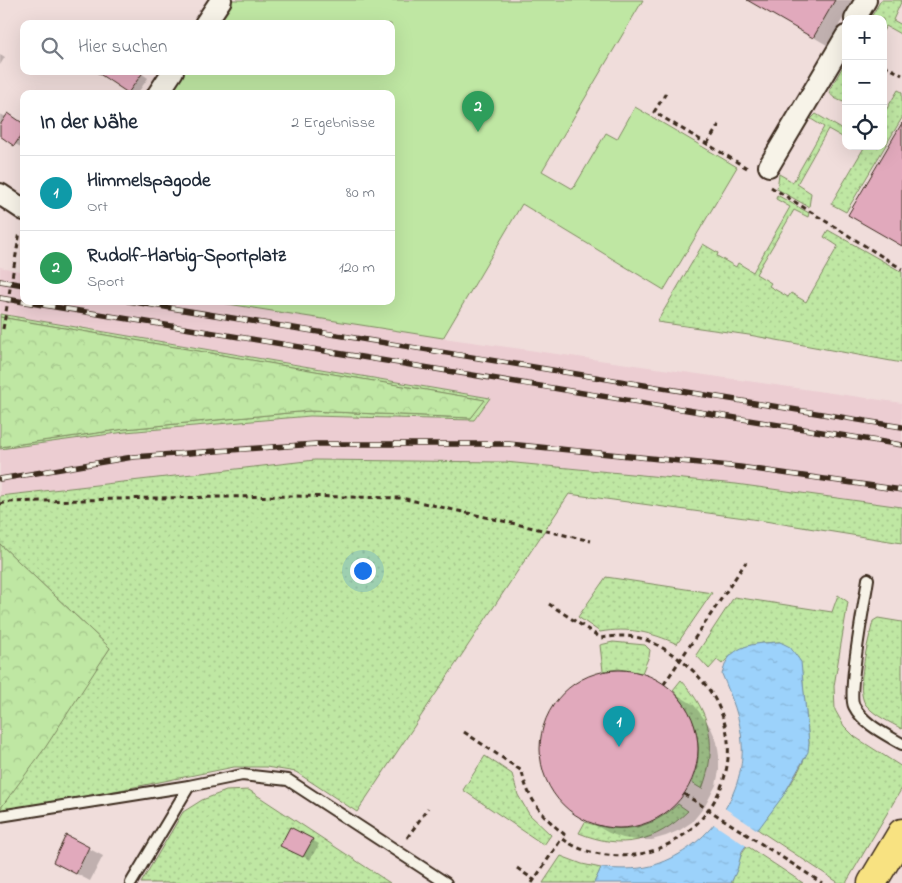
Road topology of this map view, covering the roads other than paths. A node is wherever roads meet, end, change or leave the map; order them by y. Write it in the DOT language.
graph roads {
  1 [pos="221,0"];
  2 [pos="866,0"];
  3 [pos="857,15"];
  4 [pos="208,20"];
  5 [pos="842,43"];
  6 [pos="170,75"];
  7 [pos="161,90"];
  8 [pos="769,166"];
  9 [pos="0,194"];
  10 [pos="20,218"];
  11 [pos="868,579"];
  12 [pos="902,744"];
  13 [pos="190,786"];
  14 [pos="0,816"];
  15 [pos="902,833"];
  16 [pos="131,883"];
  17 [pos="446,883"];
  18 [pos="872,883"];
  1 -- 4 [label="street"];
  2 -- 3 [label="street"];
  5 -- 8 [label="street"];
  6 -- 7 [label="street"];
  9 -- 10 [label="street"];
  11 -- 12 [label="lane"];
  13 -- 14 [label="lane"];
  13 -- 16 [label="lane"];
  13 -- 17 [label="lane"];
  15 -- 18 [label="main road"];
}
